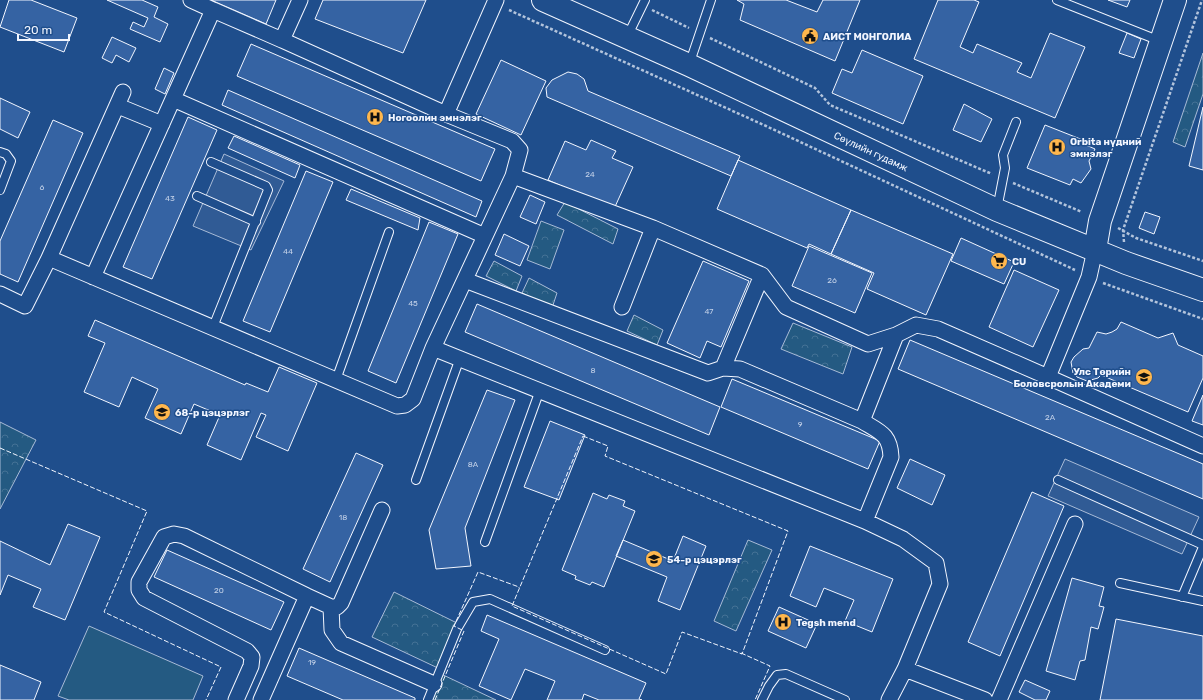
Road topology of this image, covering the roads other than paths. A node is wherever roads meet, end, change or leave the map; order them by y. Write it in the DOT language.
graph roads {
  1 [pos="191,0"];
  2 [pos="300,0"];
  3 [pos="544,0"];
  4 [pos="711,0"];
  5 [pos="1057,0"];
  6 [pos="1175,0"];
  7 [pos="495,2"];
  8 [pos="644,3"];
  9 [pos="213,10"];
  10 [pos="627,37"];
  11 [pos="282,40"];
  12 [pos="1161,41"];
  13 [pos="689,65"];
  14 [pos="173,99"];
  15 [pos="446,114"];
  16 [pos="1016,122"];
  17 [pos="162,124"];
  18 [pos="0,152"];
  19 [pos="212,162"];
  20 [pos="513,176"];
  21 [pos="0,190"];
  22 [pos="197,196"];
  23 [pos="997,210"];
  24 [pos="256,222"];
  25 [pos="653,228"];
  26 [pos="389,232"];
  27 [pos="485,236"];
  28 [pos="1095,250"];
  29 [pos="49,258"];
  30 [pos="762,275"];
  31 [pos="93,277"];
  32 [pos="465,280"];
  33 [pos="1203,290"];
  34 [pos="0,294"];
  35 [pos="622,307"];
  36 [pos="213,327"];
  37 [pos="896,335"];
  38 [pos="433,348"];
  39 [pos="460,358"];
  40 [pos="723,368"];
  41 [pos="1048,377"];
  42 [pos="336,380"];
  43 [pos="540,390"];
  44 [pos="862,421"];
  45 [pos="1203,446"];
  46 [pos="416,480"];
  47 [pos="1058,480"];
  48 [pos="382,510"];
  49 [pos="865,521"];
  50 [pos="1075,524"];
  51 [pos="485,542"];
  52 [pos="1203,546"];
  53 [pos="1120,583"];
  54 [pos="306,596"];
  55 [pos="1182,597"];
  56 [pos="1203,602"];
  57 [pos="331,607"];
  58 [pos="606,650"];
  59 [pos="906,669"];
  60 [pos="434,684"];
  61 [pos="236,700"];
  62 [pos="261,700"];
  63 [pos="428,700"];
  64 [pos="762,700"];
  65 [pos="845,700"];
  66 [pos="889,700"];
  67 [pos="985,700"];
  68 [pos="999,700"];
  1 -- 9 [label="street"];
  2 -- 11 [label="street"];
  3 -- 10 [label="main road, Сөүлийн гудамж"];
  4 -- 13 [label="lane"];
  5 -- 12 [label="lane"];
  6 -- 12 [label="main road"];
  7 -- 15 [label="street"];
  8 -- 10 [label="lane"];
  9 -- 11 [label="street"];
  9 -- 14 [label="street"];
  10 -- 13 [label="main road, Сөүлийн гудамж"];
  11 -- 15 [label="street"];
  12 -- 28 [label="main road"];
  13 -- 23 [label="main road, Сөүлийн гудамж"];
  14 -- 17 [label="street"];
  14 -- 27 [label="street"];
  15 -- 20 [label="street"];
  16 -- 23 [label="lane"];
  17 -- 29 [label="street"];
  17 -- 31 [label="street"];
  18 -- 21 [label="lane"];
  19 -- 24 [label="lane"];
  20 -- 25 [label="street"];
  20 -- 27 [label="street"];
  22 -- 24 [label="lane"];
  23 -- 28 [label="main road, Сөүлийн гудамж"];
  24 -- 36 [label="lane"];
  25 -- 30 [label="street"];
  25 -- 35 [label="street"];
  26 -- 42 [label="lane"];
  27 -- 32 [label="street"];
  28 -- 33 [label="main road, Сөүлийн гудамж"];
  28 -- 41 [label="street"];
  29 -- 31 [label="street"];
  29 -- 34 [label="street"];
  30 -- 37 [label="street"];
  30 -- 40 [label="street"];
  31 -- 36 [label="street"];
  32 -- 38 [label="street"];
  32 -- 40 [label="street"];
  36 -- 42 [label="street"];
  37 -- 41 [label="street"];
  37 -- 44 [label="street"];
  38 -- 39 [label="street"];
  38 -- 42 [label="street"];
  39 -- 43 [label="street"];
  39 -- 46 [label="lane"];
  40 -- 44 [label="street"];
  41 -- 45 [label="street"];
  43 -- 49 [label="street"];
  43 -- 51 [label="lane"];
  44 -- 49 [label="street"];
  47 -- 52 [label="lane"];
  48 -- 57 [label="street"];
  49 -- 59 [label="street"];
  50 -- 68 [label="street"];
  52 -- 55 [label="lane"];
  53 -- 55 [label="lane"];
  54 -- 57 [label="street"];
  54 -- 61 [label="street"];
  54 -- 62 [label="street"];
  55 -- 56 [label="lane"];
  57 -- 60 [label="street"];
  58 -- 60 [label="lane"];
  59 -- 66 [label="street"];
  59 -- 67 [label="street"];
  60 -- 63 [label="lane"];
  64 -- 65 [label="lane"];
}
